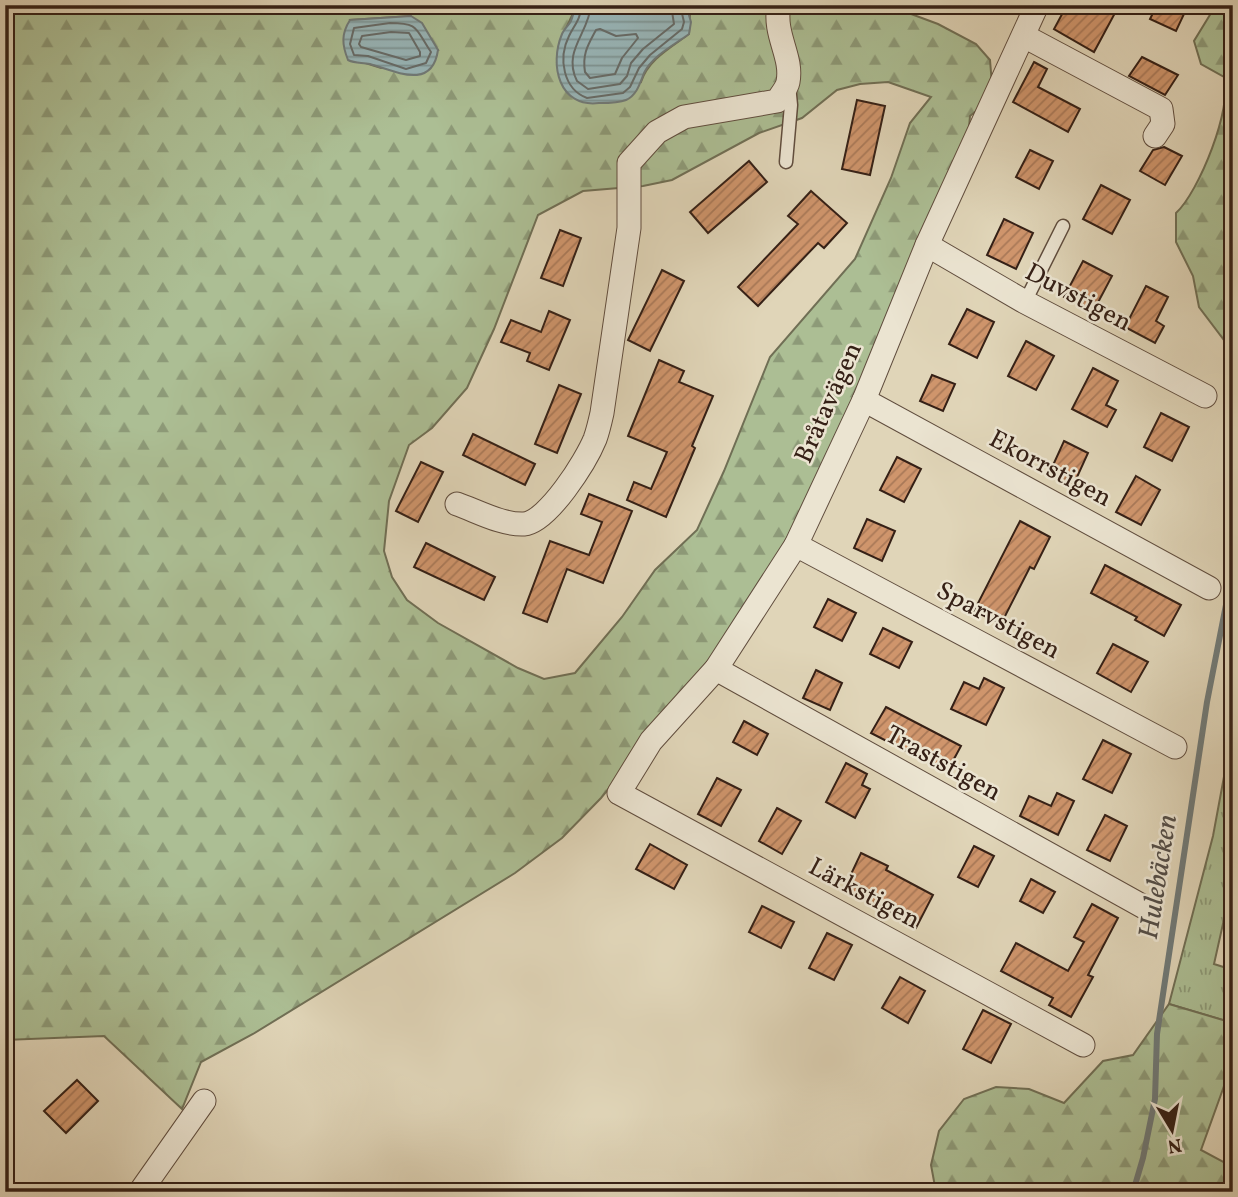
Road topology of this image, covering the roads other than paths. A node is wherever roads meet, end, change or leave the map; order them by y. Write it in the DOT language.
graph roads {
  1 [pos="779,5"];
  2 [pos="1037,5"];
  3 [pos="1024,36"];
  4 [pos="788,84"];
  5 [pos="1155,136"];
  6 [pos="786,162"];
  7 [pos="1063,226"];
  8 [pos="927,246"];
  9 [pos="1025,302"];
  10 [pos="1205,396"];
  11 [pos="864,400"];
  12 [pos="457,504"];
  13 [pos="796,545"];
  14 [pos="1209,588"];
  15 [pos="716,669"];
  16 [pos="1175,747"];
  17 [pos="619,793"];
  18 [pos="1144,907"];
  19 [pos="1083,1045"];
  20 [pos="204,1101"];
  21 [pos="140,1192"];
  1 -- 4 [label="street"];
  2 -- 3 [label="street, Bråtavägen"];
  3 -- 5 [label="street"];
  3 -- 8 [label="street, Bråtavägen"];
  4 -- 6 [label="lane"];
  4 -- 12 [label="street"];
  7 -- 9 [label="lane"];
  8 -- 9 [label="street, Duvstigen"];
  8 -- 11 [label="street, Bråtavägen"];
  9 -- 10 [label="street, Duvstigen"];
  11 -- 13 [label="street, Bråtavägen"];
  11 -- 14 [label="street, Ekorrstigen"];
  13 -- 15 [label="street, Bråtavägen"];
  13 -- 16 [label="street, Sparvstigen"];
  15 -- 17 [label="street, Bråtavägen"];
  15 -- 18 [label="street, Traststigen"];
  17 -- 19 [label="street, Lärkstigen"];
  20 -- 21 [label="street"];
}
